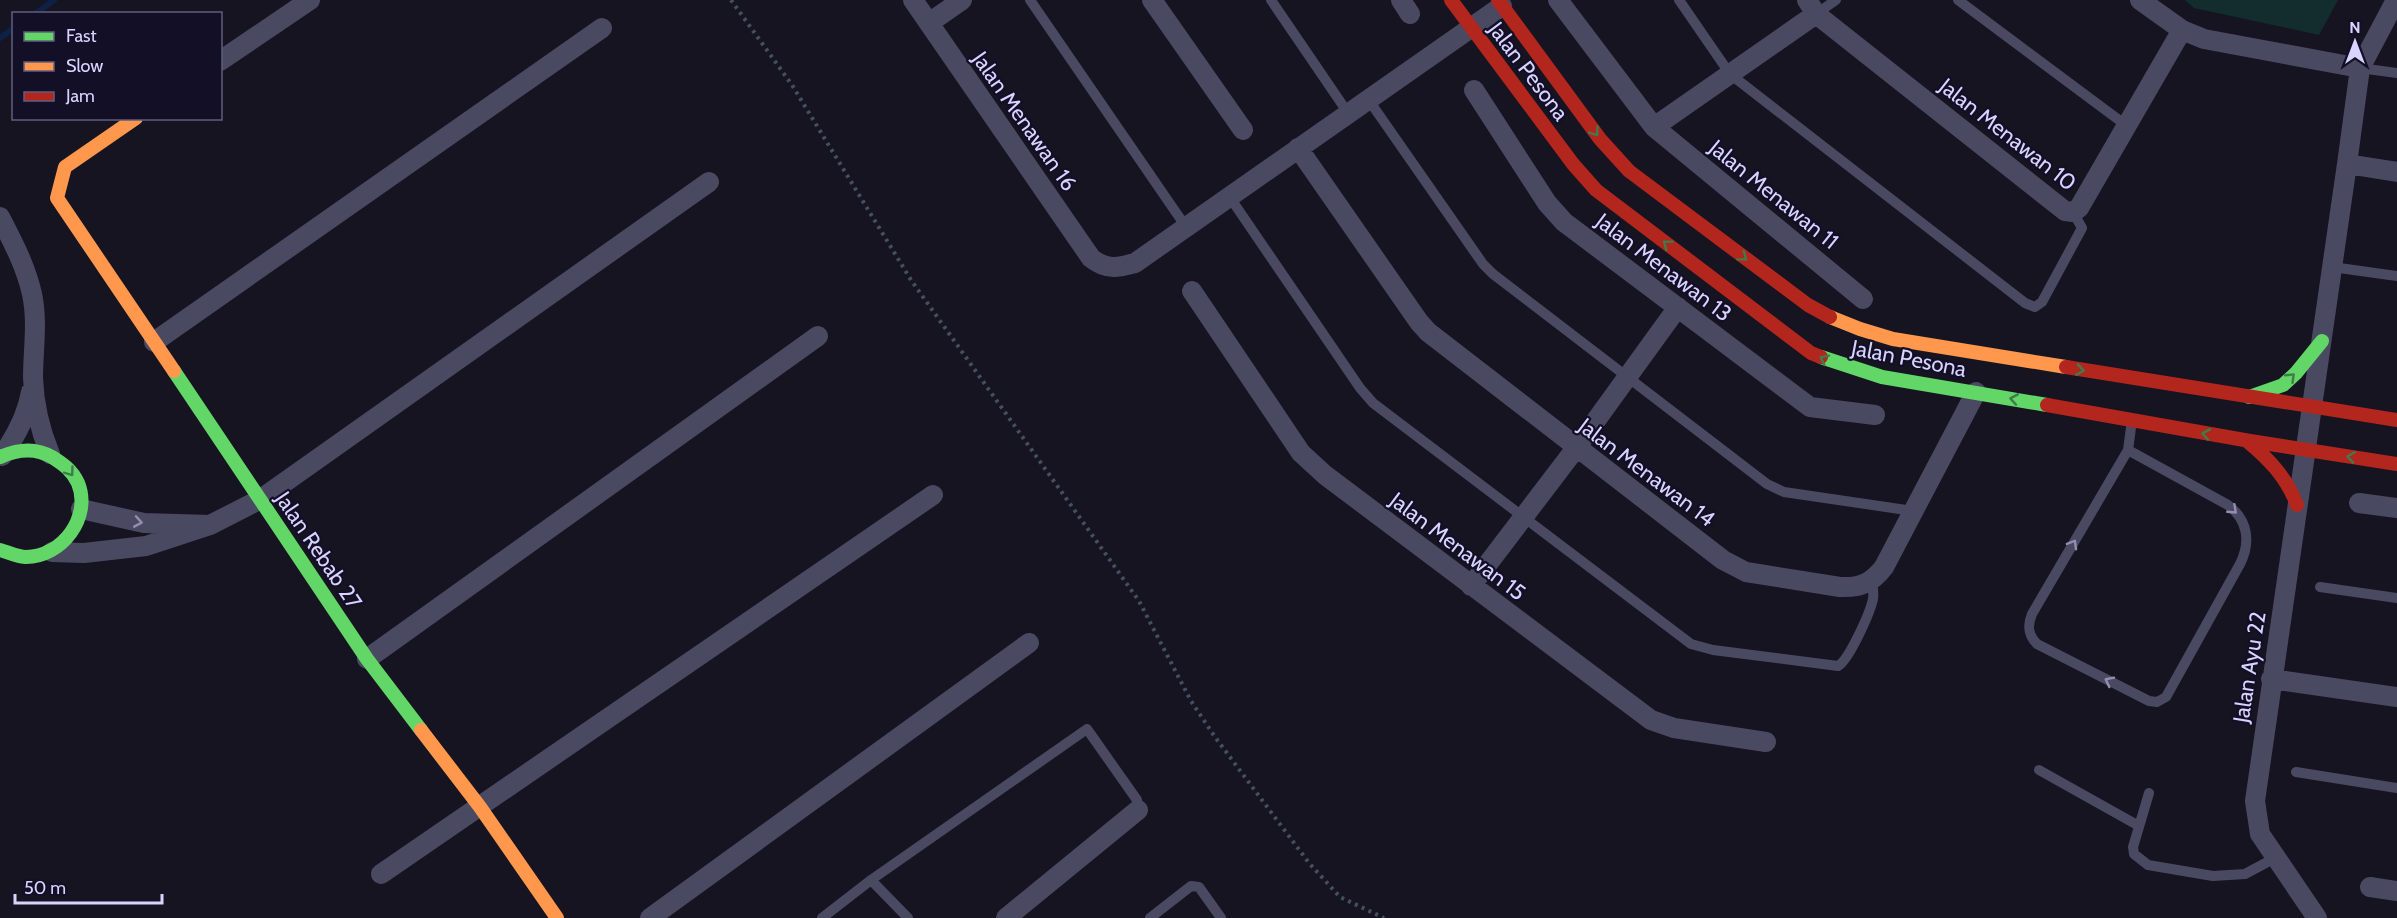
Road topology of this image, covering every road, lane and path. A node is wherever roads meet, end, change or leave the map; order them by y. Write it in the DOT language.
graph roads {
  1 [pos="310,0"];
  2 [pos="731,0"];
  3 [pos="913,0"];
  4 [pos="962,0"];
  5 [pos="1030,0"];
  6 [pos="1152,0"];
  7 [pos="1271,0"];
  8 [pos="1451,0"];
  9 [pos="1558,0"];
  10 [pos="1679,0"];
  11 [pos="1836,0"];
  12 [pos="1958,0"];
  13 [pos="2140,0"];
  14 [pos="2396,0"];
  15 [pos="1500,3"];
  16 [pos="1812,7"];
  17 [pos="929,24"];
  18 [pos="602,28"];
  19 [pos="1471,28"];
  20 [pos="2182,30"];
  21 [pos="222,60"];
  22 [pos="2360,68"];
  23 [pos="2397,73"];
  24 [pos="1730,74"];
  25 [pos="1474,90"];
  26 [pos="1368,99"];
  27 [pos="1348,113"];
  28 [pos="133,120"];
  29 [pos="2127,126"];
  30 [pos="1654,127"];
  31 [pos="1242,130"];
  32 [pos="1299,148"];
  33 [pos="2347,164"];
  34 [pos="2397,172"];
  35 [pos="709,182"];
  36 [pos="1229,196"];
  37 [pos="2073,212"];
  38 [pos="0,217"];
  39 [pos="1186,227"];
  40 [pos="2332,267"];
  41 [pos="2397,276"];
  42 [pos="1192,291"];
  43 [pos="1863,299"];
  44 [pos="1678,308"];
  45 [pos="818,336"];
  46 [pos="2322,341"];
  47 [pos="154,342"];
  48 [pos="33,377"];
  49 [pos="1628,377"];
  50 [pos="1976,392"];
  51 [pos="2248,398"];
  52 [pos="2312,407"];
  53 [pos="1875,415"];
  54 [pos="2132,420"];
  55 [pos="2397,420"];
  56 [pos="2246,441"];
  57 [pos="1576,448"];
  58 [pos="2128,450"];
  59 [pos="2305,451"];
  60 [pos="50,454"];
  61 [pos="1,456"];
  62 [pos="2397,464"];
  63 [pos="933,495"];
  64 [pos="261,499"];
  65 [pos="2359,502"];
  66 [pos="2297,505"];
  67 [pos="2397,508"];
  68 [pos="81,509"];
  69 [pos="1913,511"];
  70 [pos="1523,516"];
  71 [pos="210,525"];
  72 [pos="0,550"];
  73 [pos="52,552"];
  74 [pos="1872,581"];
  75 [pos="1471,586"];
  76 [pos="2320,587"];
  77 [pos="2397,598"];
  78 [pos="1029,643"];
  79 [pos="367,659"];
  80 [pos="2271,679"];
  81 [pos="2397,697"];
  82 [pos="1766,742"];
  83 [pos="2039,770"];
  84 [pos="2296,772"];
  85 [pos="2397,788"];
  86 [pos="2149,793"];
  87 [pos="480,807"];
  88 [pos="1138,810"];
  89 [pos="2139,826"];
  90 [pos="2276,858"];
  91 [pos="381,874"];
  92 [pos="871,880"];
  93 [pos="2370,887"];
  94 [pos="2397,891"];
  95 [pos="557,918"];
  96 [pos="650,918"];
  97 [pos="822,918"];
  98 [pos="908,918"];
  99 [pos="1006,918"];
  100 [pos="1150,918"];
  101 [pos="1221,918"];
  102 [pos="1384,918"];
  103 [pos="2317,918"];
  1 -- 21 [label="street"];
  2 -- 102 [label="path"];
  3 -- 17 [label="street, Jalan Menawan 16"];
  4 -- 17 [label="street"];
  5 -- 39 [label="lane"];
  6 -- 31 [label="street"];
  7 -- 27 [label="lane"];
  8 -- 19 [label="street, Jalan Pesona"];
  9 -- 30 [label="street, Jalan Menawan 11"];
  10 -- 24 [label="lane"];
  11 -- 16 [label="lane"];
  12 -- 29 [label="lane"];
  13 -- 20 [label="street"];
  14 -- 22 [label="street"];
  15 -- 19 [label="street"];
  15 -- 51 [label="street, Jalan Pesona, one-way"];
  16 -- 24 [label="street"];
  16 -- 37 [label="street, Jalan Menawan 10"];
  17 -- 39 [label="street, Jalan Menawan 16"];
  18 -- 47 [label="street"];
  19 -- 26 [label="street"];
  50 -- 19 [label="street, Jalan Pesona, one-way"];
  20 -- 22 [label="street"];
  20 -- 29 [label="street, Jalan Menawan 10"];
  22 -- 23 [label="lane"];
  22 -- 33 [label="street, Jalan Ayu 22"];
  24 -- 30 [label="street"];
  24 -- 37 [label="lane"];
  25 -- 44 [label="street, Jalan Menawan 13"];
  26 -- 27 [label="street"];
  26 -- 49 [label="lane"];
  27 -- 32 [label="street"];
  28 -- 47 [label="street, Jalan Rebab 27"];
  29 -- 37 [label="street, Jalan Menawan 10"];
  30 -- 43 [label="street, Jalan Menawan 11"];
  32 -- 36 [label="street"];
  32 -- 57 [label="street, Jalan Menawan 14"];
  33 -- 34 [label="street"];
  33 -- 40 [label="street, Jalan Ayu 22"];
  35 -- 64 [label="street"];
  36 -- 39 [label="street"];
  36 -- 70 [label="lane"];
  38 -- 48 [label="street"];
  40 -- 41 [label="lane"];
  40 -- 46 [label="street, Jalan Ayu 22"];
  42 -- 75 [label="street, Jalan Menawan 15"];
  44 -- 49 [label="street"];
  44 -- 53 [label="street, Jalan Menawan 13"];
  45 -- 79 [label="street"];
  51 -- 46 [label="street, one-way"];
  46 -- 52 [label="street, Jalan Ayu 22"];
  47 -- 64 [label="street, Jalan Rebab 27"];
  48 -- 60 [label="street"];
  48 -- 61 [label="street"];
  49 -- 57 [label="street"];
  49 -- 69 [label="lane"];
  54 -- 50 [label="street, Jalan Pesona, one-way"];
  50 -- 69 [label="street"];
  51 -- 52 [label="street, Jalan Pesona"];
  52 -- 55 [label="street, Jalan Pesona"];
  52 -- 59 [label="street, Jalan Ayu 22"];
  56 -- 54 [label="street, Jalan Pesona, one-way"];
  54 -- 58 [label="lane"];
  56 -- 59 [label="street, Jalan Pesona"];
  56 -- 66 [label="street"];
  57 -- 70 [label="street"];
  57 -- 74 [label="street, Jalan Menawan 14"];
  58 -- 58 [label="lane, one-way"];
  62 -- 59 [label="street, Jalan Pesona, one-way"];
  59 -- 66 [label="street, Jalan Ayu 22"];
  60 -- 61 [label="street"];
  60 -- 68 [label="street, one-way"];
  63 -- 87 [label="street"];
  64 -- 71 [label="street"];
  64 -- 79 [label="street, Jalan Rebab 27"];
  65 -- 67 [label="street"];
  66 -- 80 [label="street, Jalan Ayu 22"];
  68 -- 71 [label="street, one-way"];
  68 -- 73 [label="street"];
  69 -- 74 [label="street"];
  70 -- 74 [label="lane"];
  70 -- 75 [label="street"];
  71 -- 73 [label="street"];
  72 -- 73 [label="street"];
  75 -- 82 [label="street, Jalan Menawan 15"];
  76 -- 77 [label="lane"];
  78 -- 96 [label="street"];
  79 -- 87 [label="street, Jalan Rebab 27"];
  80 -- 81 [label="street"];
  80 -- 90 [label="street, Jalan Ayu 22"];
  83 -- 89 [label="lane"];
  84 -- 85 [label="lane"];
  86 -- 89 [label="lane"];
  87 -- 91 [label="street"];
  87 -- 95 [label="street, Jalan Rebab 27"];
  88 -- 92 [label="lane"];
  88 -- 99 [label="street"];
  89 -- 90 [label="lane"];
  90 -- 103 [label="street, Jalan Ayu 22"];
  92 -- 97 [label="lane"];
  92 -- 98 [label="lane"];
  93 -- 94 [label="street"];
  100 -- 101 [label="lane"];
}
